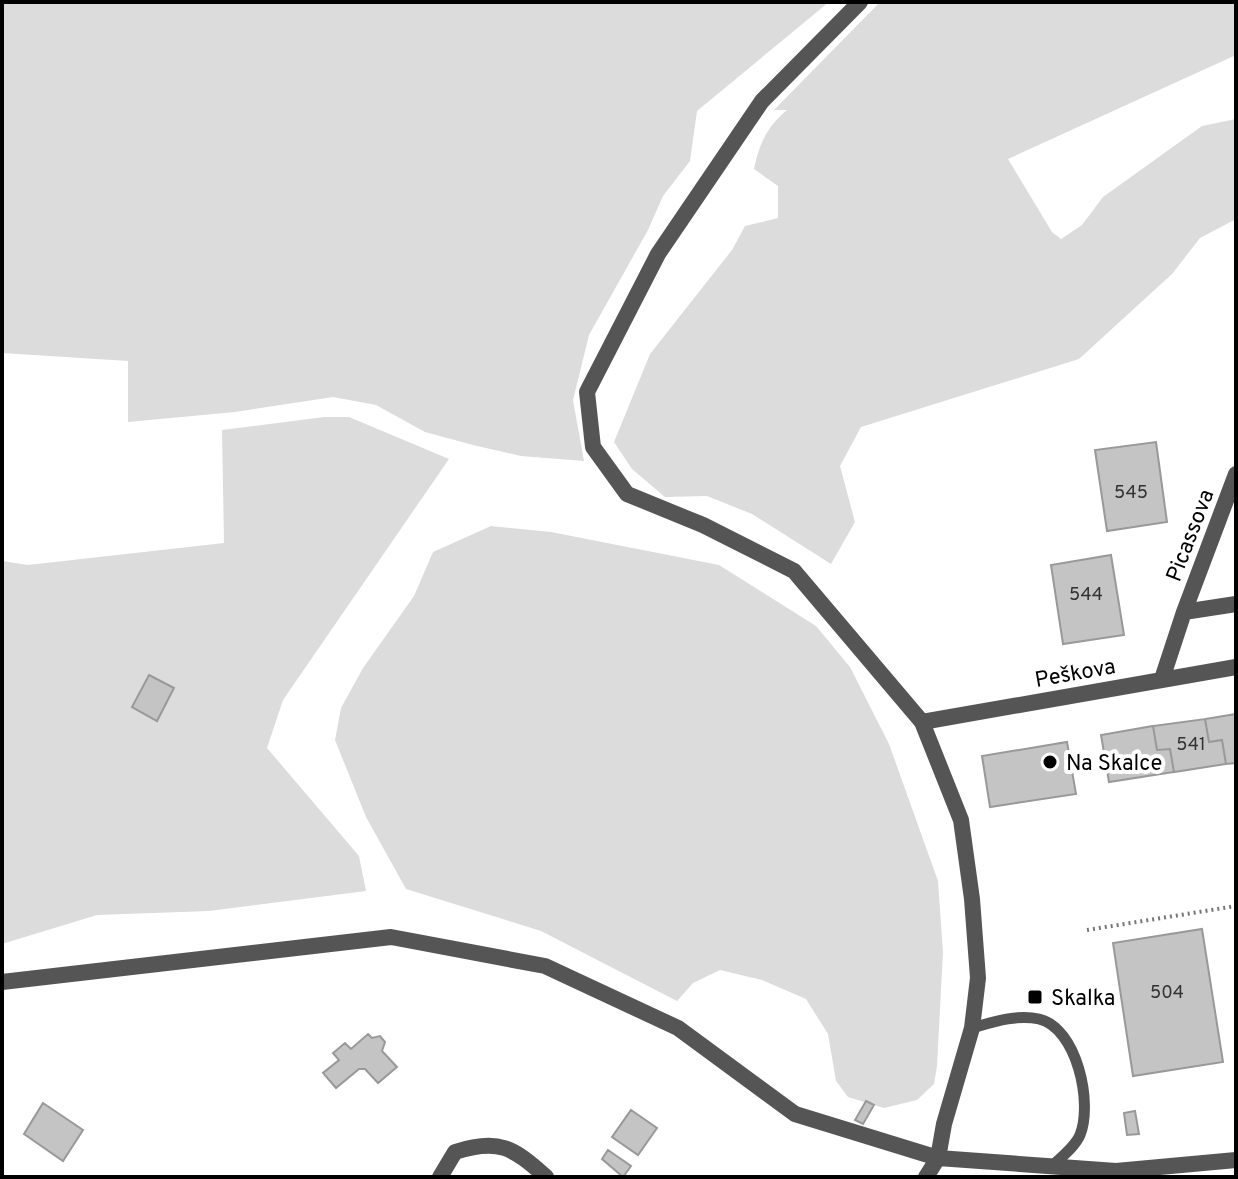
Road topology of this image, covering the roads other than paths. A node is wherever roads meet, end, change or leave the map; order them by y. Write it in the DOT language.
graph roads {
  1 [pos="860,2"];
  2 [pos="1236,474"];
  3 [pos="1236,604"];
  4 [pos="1184,612"];
  5 [pos="1236,667"];
  6 [pos="1162,679"];
  7 [pos="922,722"];
  8 [pos="2,982"];
  9 [pos="972,1028"];
  10 [pos="938,1158"];
  11 [pos="1236,1160"];
  12 [pos="1051,1167"];
  13 [pos="976,1169"];
  14 [pos="440,1177"];
  15 [pos="546,1177"];
  16 [pos="926,1177"];
  1 -- 7 [label="street"];
  2 -- 4 [label="street, Picassova"];
  3 -- 4 [label="street, Picassova"];
  4 -- 6 [label="street, Picassova"];
  5 -- 6 [label="street, Peškova"];
  6 -- 7 [label="street, Peškova"];
  7 -- 9 [label="street"];
  8 -- 10 [label="street"];
  9 -- 10 [label="street"];
  9 -- 12 [label="lane"];
  10 -- 13 [label="street"];
  10 -- 16 [label="street"];
  11 -- 12 [label="street"];
  12 -- 13 [label="street"];
  14 -- 15 [label="street"];
}
